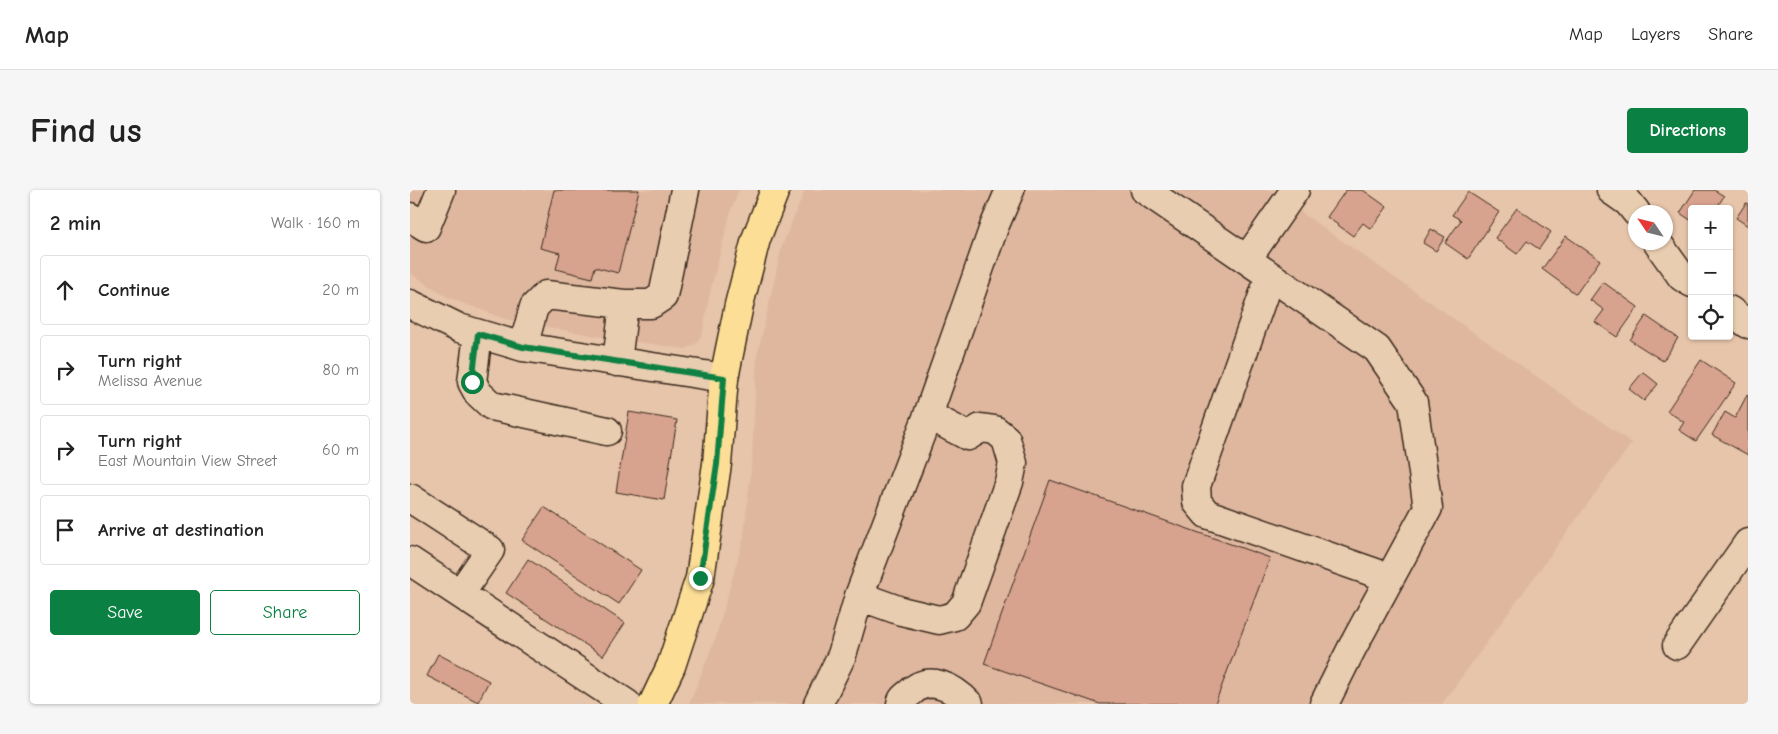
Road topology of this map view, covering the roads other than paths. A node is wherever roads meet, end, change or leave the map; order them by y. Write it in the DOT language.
graph roads {
  1 [pos="441,190"];
  2 [pos="685,190"];
  3 [pos="775,190"];
  4 [pos="1010,190"];
  5 [pos="1144,190"];
  6 [pos="1296,190"];
  7 [pos="410,218"];
  8 [pos="1663,250"];
  9 [pos="1247,260"];
  10 [pos="1270,276"];
  11 [pos="1688,281"];
  12 [pos="410,304"];
  13 [pos="624,304"];
  14 [pos="1733,313"];
  15 [pos="1748,324"];
  16 [pos="478,334"];
  17 [pos="523,347"];
  18 [pos="617,362"];
  19 [pos="724,378"];
  20 [pos="928,415"];
  21 [pos="606,431"];
  22 [pos="410,498"];
  23 [pos="1748,542"];
  24 [pos="410,561"];
  25 [pos="1390,578"];
  26 [pos="460,594"];
  27 [pos="859,596"];
  28 [pos="1677,645"];
  29 [pos="627,704"];
  30 [pos="653,704"];
  31 [pos="818,704"];
  32 [pos="901,704"];
  33 [pos="969,704"];
  34 [pos="1324,704"];
  1 -- 7 [label="street"];
  2 -- 13 [label="street"];
  3 -- 19 [label="main road"];
  4 -- 20 [label="street"];
  5 -- 9 [label="street"];
  6 -- 9 [label="street"];
  8 -- 11 [label="street"];
  9 -- 10 [label="street"];
  10 -- 25 [label="street"];
  10 -- 25 [label="street"];
  12 -- 16 [label="street"];
  13 -- 17 [label="street"];
  13 -- 18 [label="street"];
  14 -- 15 [label="street"];
  16 -- 17 [label="street"];
  16 -- 21 [label="street"];
  17 -- 18 [label="street"];
  18 -- 19 [label="street"];
  19 -- 30 [label="main road"];
  20 -- 27 [label="street"];
  20 -- 27 [label="street"];
  22 -- 26 [label="street"];
  23 -- 28 [label="street"];
  24 -- 26 [label="street"];
  25 -- 34 [label="street"];
  26 -- 29 [label="street"];
  27 -- 31 [label="street"];
  32 -- 33 [label="street"];
}
